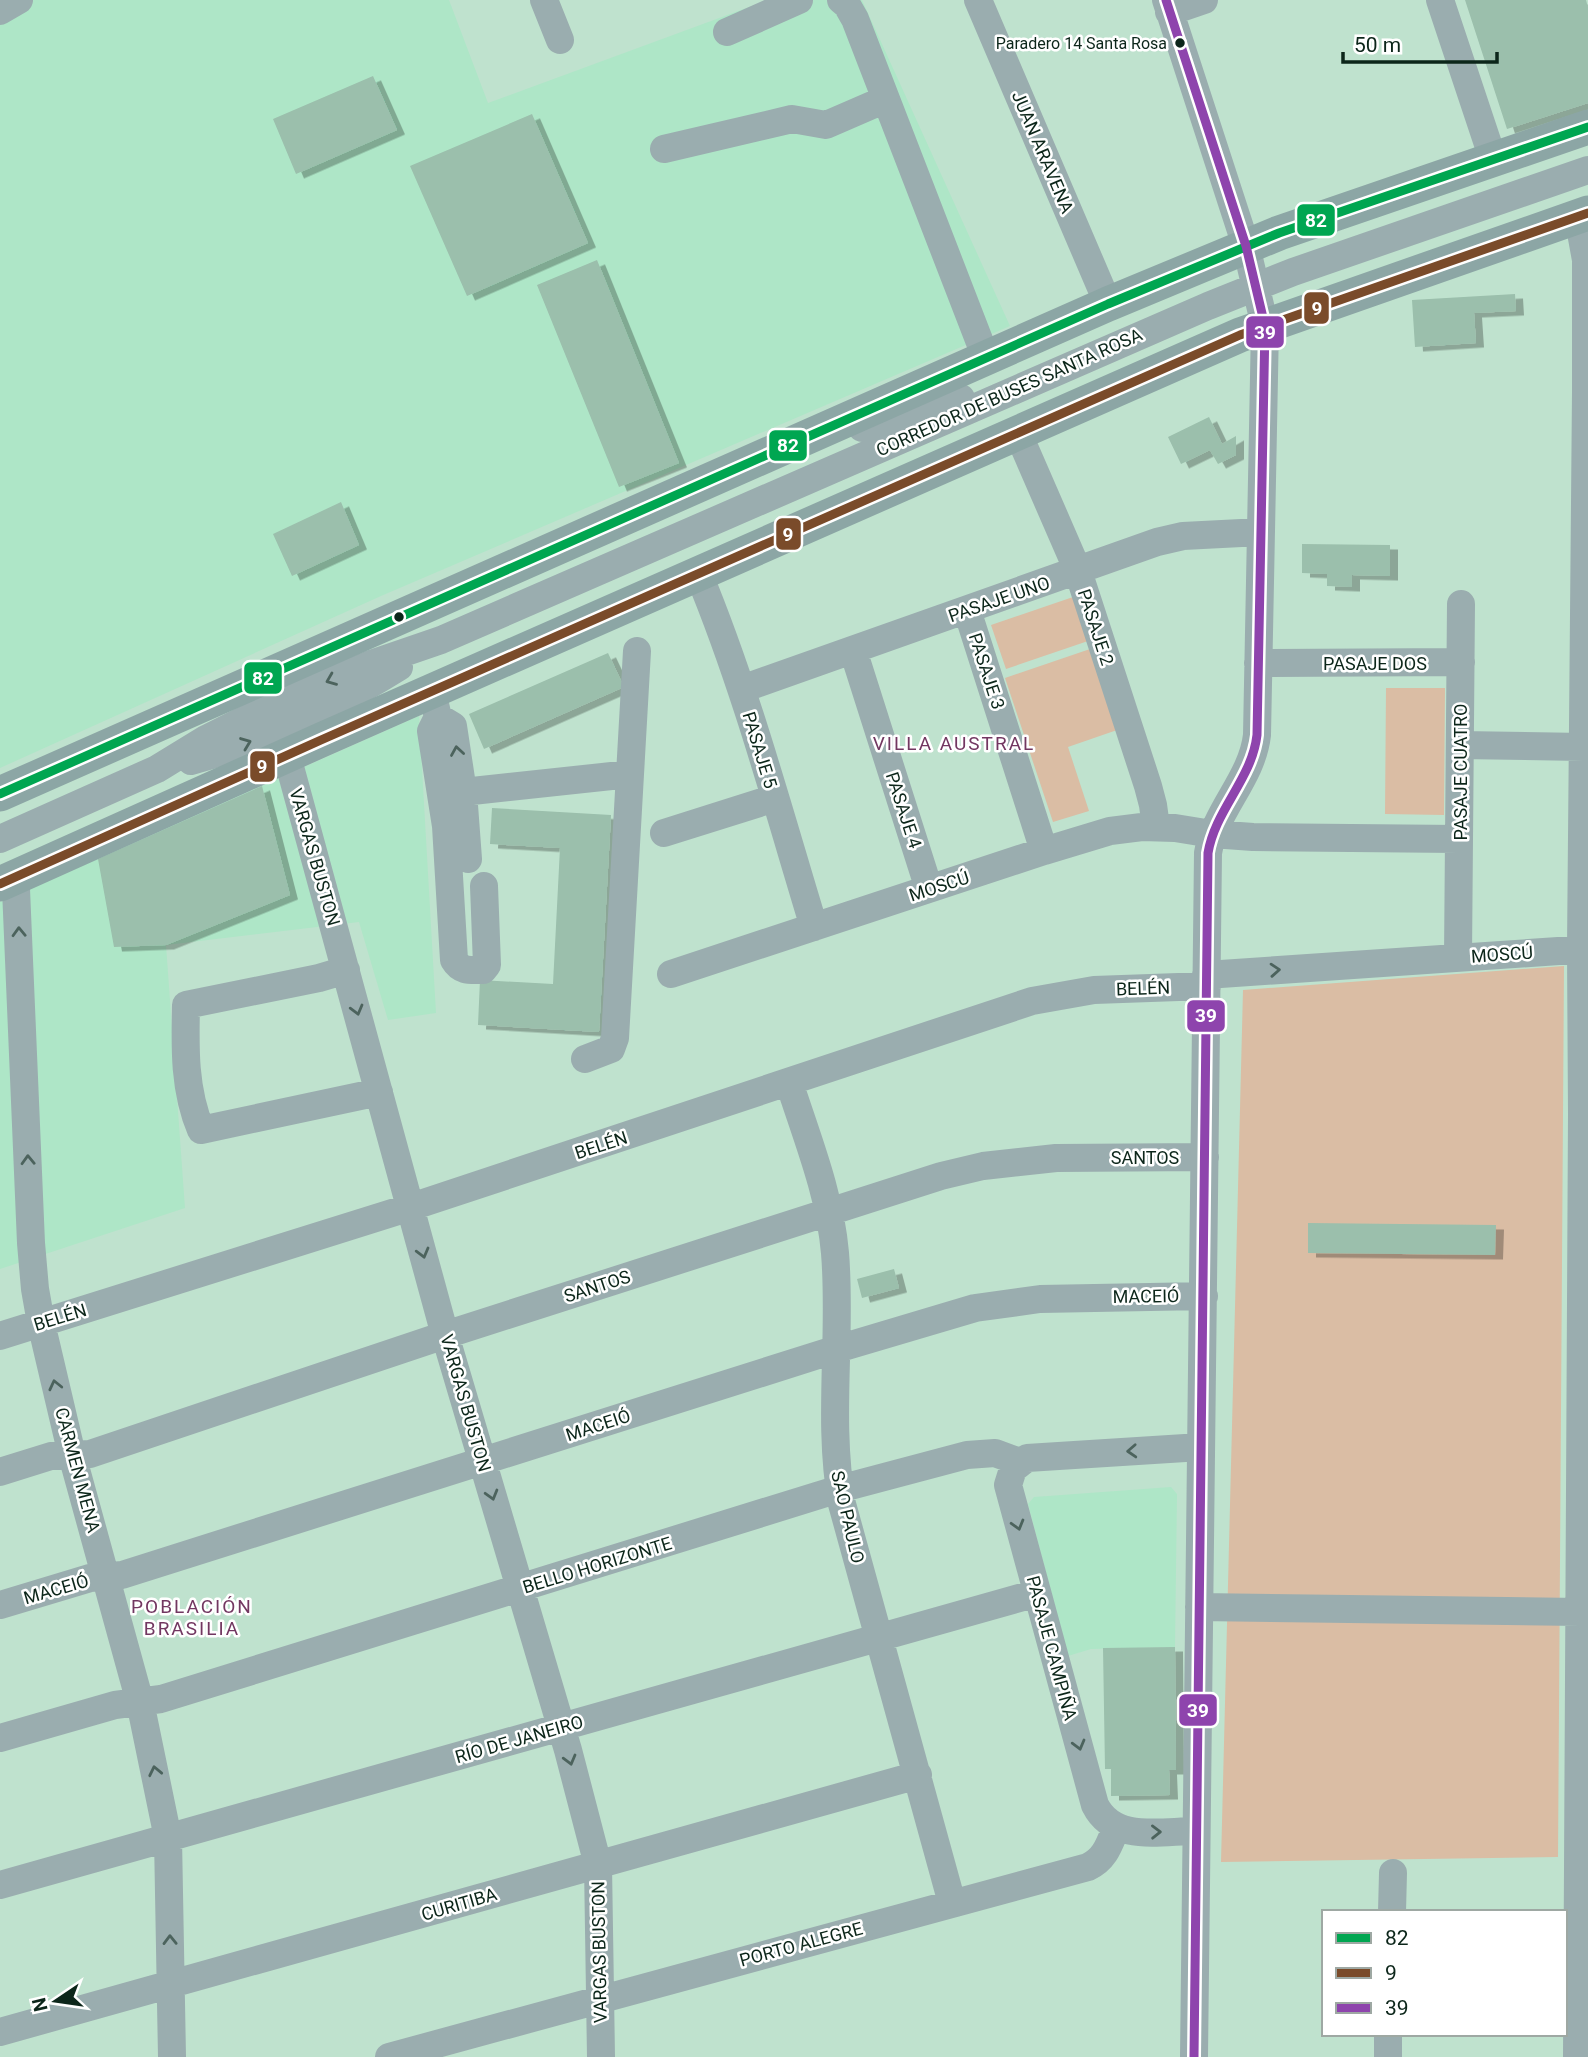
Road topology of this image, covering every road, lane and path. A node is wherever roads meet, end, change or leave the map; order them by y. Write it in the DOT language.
graph roads {
  1 [pos="19,0"];
  2 [pos="544,0"];
  3 [pos="799,0"];
  4 [pos="841,0"];
  5 [pos="978,0"];
  6 [pos="1204,0"];
  7 [pos="1440,0"];
  8 [pos="1168,6"];
  9 [pos="0,11"];
  10 [pos="727,32"];
  11 [pos="560,40"];
  12 [pos="886,99"];
  13 [pos="1588,127"];
  14 [pos="664,149"];
  15 [pos="1493,159"];
  16 [pos="1588,170"];
  17 [pos="1583,215"];
  18 [pos="1246,246"];
  19 [pos="1256,286"];
  20 [pos="1108,304"];
  21 [pos="1265,326"];
  22 [pos="986,358"];
  23 [pos="1045,377"];
  24 [pos="1018,433"];
  25 [pos="754,462"];
  26 [pos="1261,532"];
  27 [pos="1078,571"];
  28 [pos="699,575"];
  29 [pos="1461,604"];
  30 [pos="967,610"];
  31 [pos="853,650"];
  32 [pos="637,651"];
  33 [pos="1461,662"];
  34 [pos="1586,662"];
  35 [pos="1258,663"];
  36 [pos="742,689"];
  37 [pos="435,705"];
  38 [pos="1460,745"];
  39 [pos="1584,747"];
  40 [pos="287,755"];
  41 [pos="630,774"];
  42 [pos="0,794"];
  43 [pos="452,794"];
  44 [pos="775,798"];
  45 [pos="1156,827"];
  46 [pos="664,833"];
  47 [pos="1212,834"];
  48 [pos="0,839"];
  49 [pos="1459,839"];
  50 [pos="1044,851"];
  51 [pos="468,859"];
  52 [pos="8,881"];
  53 [pos="484,887"];
  54 [pos="929,889"];
  55 [pos="814,927"];
  56 [pos="1458,948"];
  57 [pos="1585,949"];
  58 [pos="346,970"];
  59 [pos="671,974"];
  60 [pos="1206,980"];
  61 [pos="584,1059"];
  62 [pos="789,1082"];
  63 [pos="379,1092"];
  64 [pos="1585,1114"];
  65 [pos="1205,1157"];
  66 [pos="411,1207"];
  67 [pos="829,1210"];
  68 [pos="1585,1283"];
  69 [pos="1204,1296"];
  70 [pos="41,1323"];
  71 [pos="445,1335"];
  72 [pos="0,1336"];
  73 [pos="837,1349"];
  74 [pos="1201,1447"];
  75 [pos="72,1455"];
  76 [pos="482,1461"];
  77 [pos="1020,1462"];
  78 [pos="0,1472"];
  79 [pos="839,1489"];
  80 [pos="107,1577"];
  81 [pos="520,1589"];
  82 [pos="1037,1593"];
  83 [pos="1582,1599"];
  84 [pos="0,1605"];
  85 [pos="1199,1607"];
  86 [pos="879,1637"];
  87 [pos="140,1702"];
  88 [pos="561,1727"];
  89 [pos="0,1738"];
  90 [pos="918,1775"];
  91 [pos="1116,1828"];
  92 [pos="1196,1831"];
  93 [pos="168,1838"];
  94 [pos="598,1866"];
  95 [pos="1393,1872"];
  96 [pos="0,1885"];
  97 [pos="952,1903"];
  98 [pos="1392,1910"];
  99 [pos="1583,1931"];
  100 [pos="171,1984"];
  101 [pos="600,1998"];
  102 [pos="0,2032"];
  103 [pos="1388,2036"];
  104 [pos="172,2057"];
  105 [pos="389,2057"];
  106 [pos="601,2057"];
  107 [pos="1194,2057"];
  108 [pos="1388,2057"];
  109 [pos="1577,2057"];
  1 -- 9 [label="street"];
  2 -- 11 [label="street"];
  3 -- 10 [label="street"];
  4 -- 12 [label="street"];
  5 -- 20 [label="street, JUAN ARAVENA"];
  6 -- 8 [label="street"];
  7 -- 15 [label="street"];
  8 -- 18 [label="street"];
  12 -- 14 [label="street"];
  12 -- 22 [label="street"];
  13 -- 15 [label="main road"];
  15 -- 18 [label="main road"];
  16 -- 19 [label="street, CORREDOR DE BUSES SANTA ROSA"];
  17 -- 21 [label="main road"];
  17 -- 34 [label="street"];
  18 -- 19 [label="street"];
  18 -- 20 [label="main road"];
  19 -- 21 [label="street"];
  19 -- 23 [label="street, CORREDOR DE BUSES SANTA ROSA"];
  20 -- 22 [label="main road"];
  21 -- 24 [label="main road"];
  21 -- 26 [label="street"];
  22 -- 25 [label="main road"];
  23 -- 25 [label="street"];
  23 -- 48 [label="street, CORREDOR DE BUSES SANTA ROSA"];
  24 -- 27 [label="street, PASAJE 2"];
  24 -- 28 [label="main road"];
  25 -- 42 [label="main road"];
  26 -- 27 [label="street, PASAJE UNO"];
  26 -- 35 [label="street"];
  27 -- 30 [label="street, PASAJE UNO"];
  27 -- 45 [label="street, PASAJE 2"];
  28 -- 36 [label="street, PASAJE 5"];
  28 -- 37 [label="main road"];
  29 -- 33 [label="street, PASAJE CUATRO"];
  30 -- 31 [label="street, PASAJE UNO"];
  30 -- 50 [label="street, PASAJE 3"];
  31 -- 36 [label="street, PASAJE UNO"];
  31 -- 54 [label="street, PASAJE 4"];
  32 -- 41 [label="street"];
  33 -- 35 [label="street, PASAJE DOS"];
  33 -- 38 [label="street, PASAJE CUATRO"];
  34 -- 39 [label="street"];
  35 -- 47 [label="street"];
  36 -- 44 [label="street, PASAJE 5"];
  37 -- 40 [label="main road"];
  37 -- 43 [label="street"];
  38 -- 39 [label="street"];
  38 -- 49 [label="street, PASAJE CUATRO"];
  39 -- 57 [label="street"];
  40 -- 52 [label="main road"];
  40 -- 58 [label="street, VARGAS BUSTON"];
  41 -- 43 [label="street"];
  41 -- 61 [label="street"];
  43 -- 51 [label="street"];
  43 -- 53 [label="street"];
  44 -- 46 [label="street"];
  44 -- 55 [label="street, PASAJE 5"];
  45 -- 47 [label="street, MOSCÚ"];
  45 -- 50 [label="street, MOSCÚ"];
  47 -- 49 [label="street"];
  47 -- 60 [label="street"];
  49 -- 56 [label="street, PASAJE CUATRO"];
  50 -- 54 [label="street, MOSCÚ"];
  70 -- 52 [label="street, CARMEN MENA, one-way"];
  54 -- 55 [label="street, MOSCÚ"];
  55 -- 59 [label="street, MOSCÚ"];
  56 -- 57 [label="street, MOSCÚ"];
  60 -- 56 [label="street, MOSCÚ, one-way"];
  57 -- 64 [label="street"];
  58 -- 63 [label="street, VARGAS BUSTON, one-way"];
  58 -- 63 [label="street"];
  60 -- 62 [label="street, BELÉN"];
  60 -- 65 [label="street"];
  62 -- 66 [label="street, BELÉN"];
  62 -- 67 [label="street, SAO PAULO"];
  63 -- 66 [label="street, VARGAS BUSTON"];
  64 -- 68 [label="street"];
  65 -- 67 [label="street, SANTOS"];
  65 -- 69 [label="street"];
  66 -- 70 [label="street, BELÉN"];
  66 -- 71 [label="street, VARGAS BUSTON, one-way"];
  67 -- 71 [label="street, SANTOS"];
  67 -- 73 [label="street, SAO PAULO"];
  68 -- 83 [label="street"];
  69 -- 73 [label="street, MACEIÓ"];
  69 -- 74 [label="street"];
  70 -- 72 [label="street, BELÉN"];
  75 -- 70 [label="street, CARMEN MENA, one-way"];
  71 -- 75 [label="street, SANTOS"];
  71 -- 76 [label="street, VARGAS BUSTON"];
  73 -- 76 [label="street, MACEIÓ"];
  73 -- 79 [label="street, SAO PAULO"];
  74 -- 77 [label="street, BELLO HORIZONTE, one-way"];
  74 -- 85 [label="street"];
  75 -- 78 [label="street, SANTOS"];
  75 -- 80 [label="street, CARMEN MENA"];
  76 -- 80 [label="street, MACEIÓ"];
  76 -- 81 [label="street, VARGAS BUSTON, one-way"];
  77 -- 79 [label="street, BELLO HORIZONTE"];
  77 -- 82 [label="street, PASAJE CAMPIÑA, one-way"];
  79 -- 81 [label="street, BELLO HORIZONTE"];
  79 -- 86 [label="street, SAO PAULO"];
  80 -- 84 [label="street, MACEIÓ"];
  80 -- 87 [label="street, CARMEN MENA"];
  81 -- 87 [label="street, BELLO HORIZONTE"];
  81 -- 88 [label="street, VARGAS BUSTON"];
  82 -- 86 [label="street, RÍO DE JANEIRO"];
  82 -- 91 [label="street, PASAJE CAMPIÑA, one-way"];
  83 -- 85 [label="street"];
  83 -- 99 [label="street"];
  85 -- 92 [label="street"];
  86 -- 88 [label="street, RÍO DE JANEIRO"];
  86 -- 90 [label="street, SAO PAULO"];
  87 -- 89 [label="street, BELLO HORIZONTE"];
  93 -- 87 [label="street, CARMEN MENA, one-way"];
  88 -- 93 [label="street, RÍO DE JANEIRO"];
  88 -- 94 [label="street, VARGAS BUSTON, one-way"];
  90 -- 94 [label="street, CURITIBA"];
  90 -- 97 [label="street, SAO PAULO"];
  91 -- 92 [label="street, one-way"];
  91 -- 97 [label="street, PORTO ALEGRE"];
  92 -- 107 [label="street"];
  93 -- 96 [label="street, RÍO DE JANEIRO"];
  100 -- 93 [label="street, CARMEN MENA, one-way"];
  94 -- 100 [label="street, CURITIBA"];
  94 -- 101 [label="street, VARGAS BUSTON"];
  95 -- 98 [label="street"];
  97 -- 101 [label="street, PORTO ALEGRE"];
  99 -- 109 [label="street"];
  100 -- 102 [label="street, CURITIBA"];
  100 -- 104 [label="street, CARMEN MENA"];
  101 -- 105 [label="street, PORTO ALEGRE"];
  101 -- 106 [label="street, VARGAS BUSTON"];
  103 -- 108 [label="street"];
}
